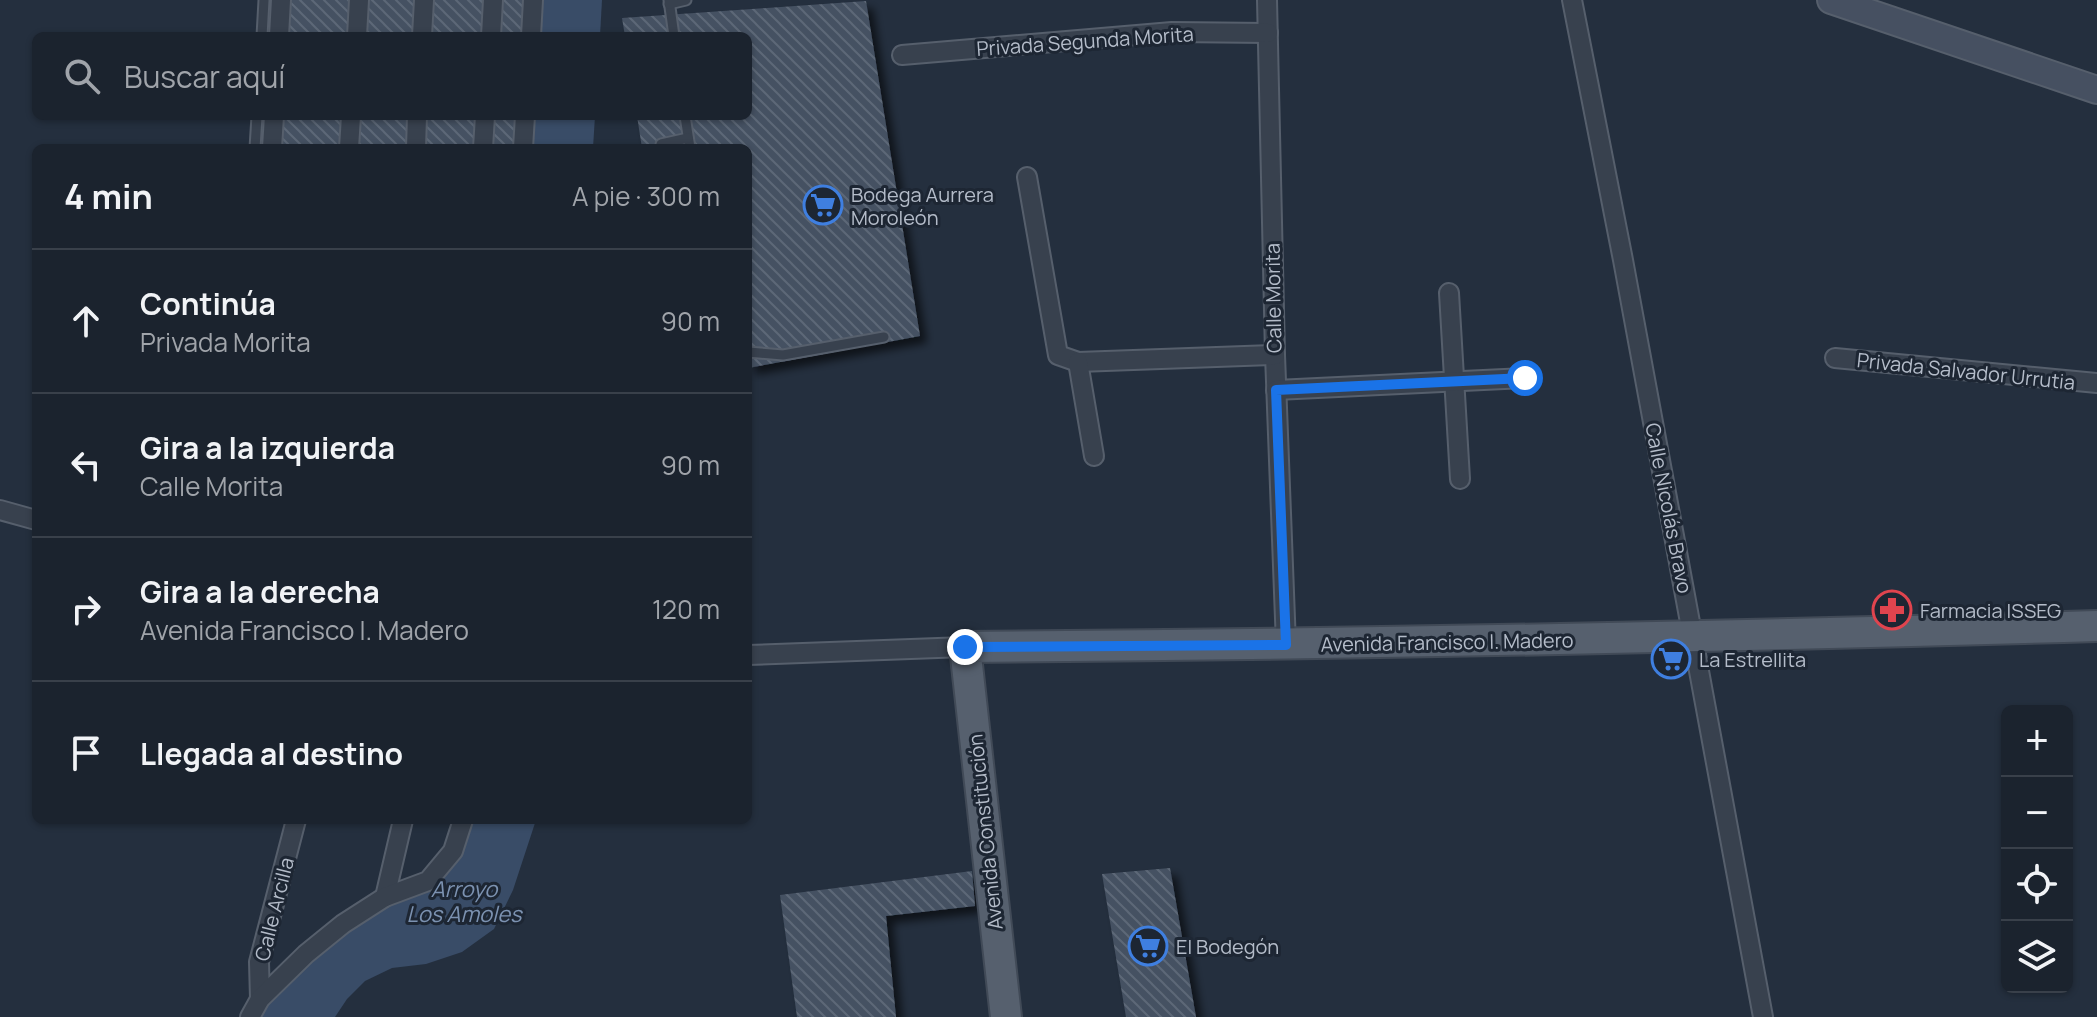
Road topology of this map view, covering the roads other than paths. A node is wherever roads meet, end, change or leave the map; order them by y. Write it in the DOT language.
graph roads {
  1 [pos="264,0"];
  2 [pos="281,0"];
  3 [pos="359,0"];
  4 [pos="424,0"];
  5 [pos="493,0"];
  6 [pos="533,0"];
  7 [pos="686,0"];
  8 [pos="1267,0"];
  9 [pos="1572,0"];
  10 [pos="1831,0"];
  11 [pos="669,2"];
  12 [pos="262,32"];
  13 [pos="279,32"];
  14 [pos="357,32"];
  15 [pos="422,32"];
  16 [pos="491,32"];
  17 [pos="531,32"];
  18 [pos="673,32"];
  19 [pos="1268,33"];
  20 [pos="902,55"];
  21 [pos="2097,90"];
  22 [pos="257,120"];
  23 [pos="274,120"];
  24 [pos="351,120"];
  25 [pos="417,120"];
  26 [pos="485,120"];
  27 [pos="525,120"];
  28 [pos="686,120"];
  29 [pos="689,143"];
  30 [pos="255,144"];
  31 [pos="272,144"];
  32 [pos="349,144"];
  33 [pos="416,144"];
  34 [pos="483,144"];
  35 [pos="523,144"];
  36 [pos="661,144"];
  37 [pos="1027,177"];
  38 [pos="1449,293"];
  39 [pos="884,337"];
  40 [pos="752,352"];
  41 [pos="1275,355"];
  42 [pos="1835,358"];
  43 [pos="1078,362"];
  44 [pos="1525,378"];
  45 [pos="1455,382"];
  46 [pos="2097,383"];
  47 [pos="1276,390"];
  48 [pos="1094,456"];
  49 [pos="1460,479"];
  50 [pos="0,510"];
  51 [pos="32,519"];
  52 [pos="2097,626"];
  53 [pos="1693,637"];
  54 [pos="1286,645"];
  55 [pos="965,647"];
  56 [pos="752,655"];
  57 [pos="295,824"];
  58 [pos="402,824"];
  59 [pos="462,824"];
  60 [pos="385,897"];
  61 [pos="260,999"];
  62 [pos="250,1017"];
  63 [pos="1006,1017"];
  64 [pos="1763,1017"];
  1 -- 12 [label="lane"];
  2 -- 13 [label="street"];
  3 -- 14 [label="street"];
  4 -- 15 [label="street"];
  5 -- 16 [label="street"];
  6 -- 17 [label="street"];
  7 -- 11 [label="lane"];
  8 -- 19 [label="street, Calle Morita"];
  9 -- 53 [label="street, Calle Nicolás Bravo"];
  10 -- 21 [label="street"];
  11 -- 18 [label="lane"];
  19 -- 20 [label="street, Privada Segunda Morita"];
  19 -- 41 [label="street, Calle Morita"];
  22 -- 30 [label="lane"];
  23 -- 31 [label="street"];
  24 -- 32 [label="street"];
  25 -- 33 [label="street"];
  26 -- 34 [label="street"];
  27 -- 35 [label="street"];
  28 -- 29 [label="lane"];
  29 -- 36 [label="lane"];
  37 -- 43 [label="street"];
  38 -- 45 [label="street"];
  39 -- 40 [label="lane"];
  41 -- 43 [label="street"];
  41 -- 47 [label="street, Calle Morita"];
  42 -- 46 [label="street, Privada Salvador Urrutia"];
  43 -- 48 [label="street"];
  44 -- 45 [label="street"];
  45 -- 47 [label="street"];
  45 -- 49 [label="street"];
  47 -- 54 [label="street, Calle Morita"];
  50 -- 51 [label="street"];
  52 -- 53 [label="main road, Avenida Francisco I. Madero"];
  53 -- 54 [label="main road, Avenida Francisco I. Madero"];
  53 -- 64 [label="street, Calle Nicolás Bravo"];
  54 -- 55 [label="main road, Avenida Francisco I. Madero"];
  55 -- 56 [label="street, Avenida Francisco I. Madero"];
  55 -- 63 [label="main road, Avenida Constitución"];
  57 -- 61 [label="street, Calle Arcilla"];
  58 -- 60 [label="street"];
  59 -- 60 [label="street"];
  60 -- 61 [label="street"];
  61 -- 62 [label="street"];
}
